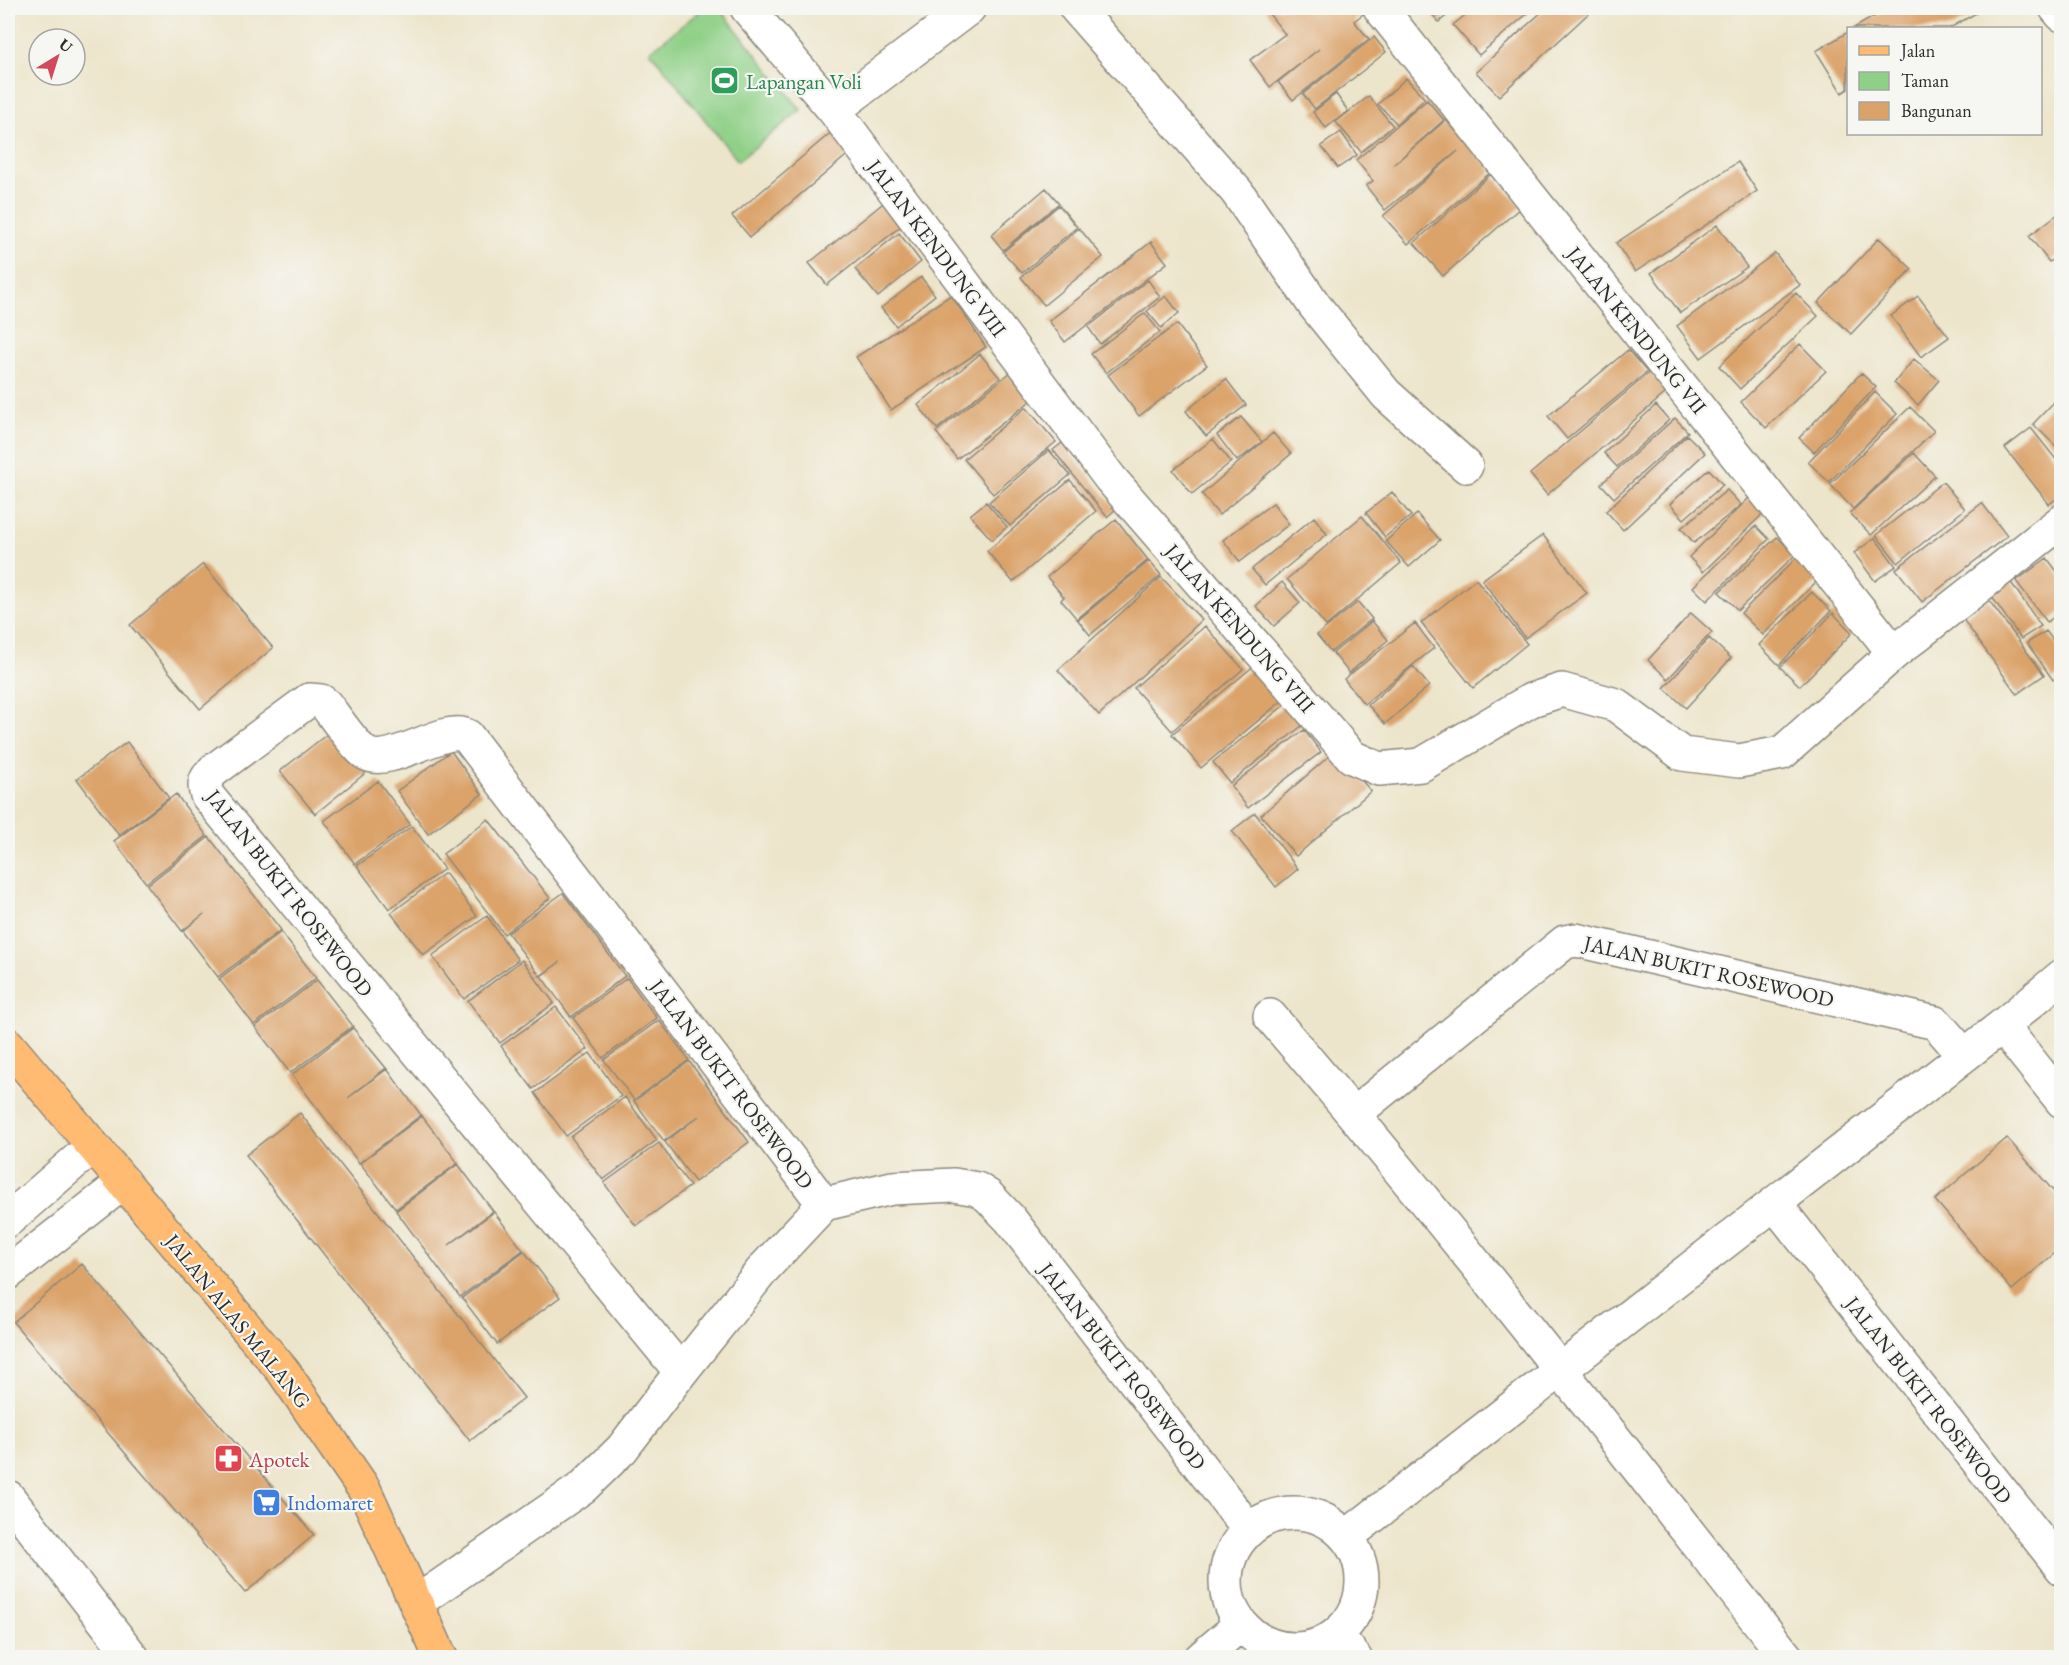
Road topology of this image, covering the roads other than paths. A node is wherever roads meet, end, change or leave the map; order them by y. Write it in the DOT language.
graph roads {
  1 [pos="747,8"];
  2 [pos="969,8"];
  3 [pos="1076,8"];
  4 [pos="1380,8"];
  5 [pos="2056,8"];
  6 [pos="2061,15"];
  7 [pos="834,110"];
  8 [pos="1466,466"];
  9 [pos="2061,521"];
  10 [pos="1894,653"];
  11 [pos="2061,976"];
  12 [pos="1270,1016"];
  13 [pos="2002,1026"];
  14 [pos="8,1045"];
  15 [pos="1964,1055"];
  16 [pos="2061,1101"];
  17 [pos="1354,1114"];
  18 [pos="93,1146"];
  19 [pos="124,1182"];
  20 [pos="824,1204"];
  21 [pos="1775,1204"];
  22 [pos="8,1220"];
  23 [pos="8,1273"];
  24 [pos="1561,1370"];
  25 [pos="681,1372"];
  26 [pos="8,1497"];
  27 [pos="1249,1530"];
  28 [pos="1346,1537"];
  29 [pos="2061,1568"];
  30 [pos="417,1602"];
  31 [pos="1241,1624"];
  32 [pos="1346,1646"];
  33 [pos="133,1658"];
  34 [pos="441,1658"];
  35 [pos="1201,1658"];
  36 [pos="1786,1658"];
  1 -- 7 [label="street, JALAN KENDUNG VIII"];
  2 -- 7 [label="street"];
  3 -- 8 [label="street"];
  4 -- 10 [label="street, JALAN KENDUNG VII"];
  5 -- 6 [label="street"];
  7 -- 10 [label="street, JALAN KENDUNG VIII"];
  9 -- 10 [label="street, JALAN KENDUNG VIII"];
  11 -- 13 [label="street"];
  12 -- 17 [label="street"];
  13 -- 15 [label="street"];
  13 -- 16 [label="street"];
  14 -- 18 [label="main road, JALAN ALAS MALANG"];
  15 -- 17 [label="street, JALAN BUKIT ROSEWOOD"];
  15 -- 21 [label="street"];
  17 -- 24 [label="street"];
  18 -- 19 [label="main road, JALAN ALAS MALANG"];
  18 -- 22 [label="street"];
  19 -- 23 [label="street"];
  19 -- 30 [label="main road, JALAN ALAS MALANG"];
  20 -- 25 [label="street, JALAN BUKIT ROSEWOOD"];
  20 -- 25 [label="street, JALAN BUKIT ROSEWOOD"];
  20 -- 27 [label="street, JALAN BUKIT ROSEWOOD"];
  21 -- 24 [label="street"];
  21 -- 29 [label="street, JALAN BUKIT ROSEWOOD"];
  24 -- 28 [label="street"];
  24 -- 36 [label="street"];
  25 -- 30 [label="street, JALAN BUKIT ROSEWOOD"];
  26 -- 33 [label="street"];
  27 -- 28 [label="street"];
  27 -- 31 [label="street"];
  28 -- 32 [label="street"];
  30 -- 34 [label="main road, JALAN ALAS MALANG"];
  31 -- 32 [label="street"];
  31 -- 35 [label="street"];
}
